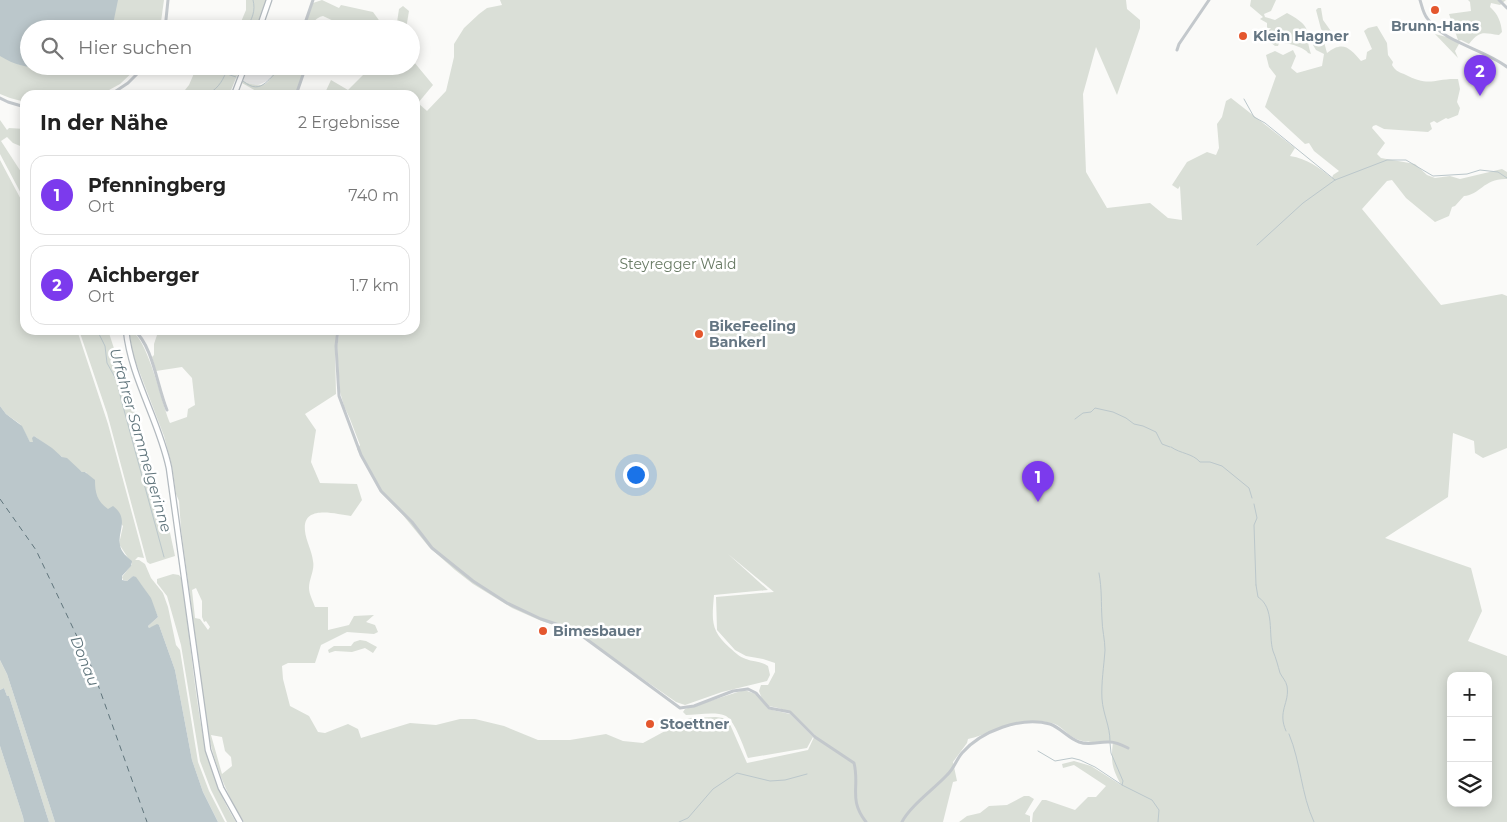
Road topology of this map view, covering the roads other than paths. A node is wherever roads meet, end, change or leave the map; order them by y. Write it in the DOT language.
graph roads {
  1 [pos="168,0"];
  2 [pos="269,0"];
  3 [pos="313,0"];
  4 [pos="1210,0"];
  5 [pos="1420,0"];
  6 [pos="1500,0"];
  7 [pos="1507,8"];
  8 [pos="166,20"];
  9 [pos="262,20"];
  10 [pos="305,20"];
  11 [pos="1177,50"];
  12 [pos="1507,66"];
  13 [pos="136,75"];
  14 [pos="242,75"];
  15 [pos="303,75"];
  16 [pos="118,90"];
  17 [pos="236,90"];
  18 [pos="298,90"];
  19 [pos="0,98"];
  20 [pos="20,106"];
  21 [pos="127,335"];
  22 [pos="139,335"];
  23 [pos="337,335"];
  24 [pos="167,410"];
  25 [pos="1128,748"];
  26 [pos="240,822"];
  27 [pos="866,822"];
  28 [pos="902,822"];
  1 -- 8 [label="street"];
  2 -- 9 [label="main road"];
  3 -- 10 [label="street"];
  4 -- 11 [label="street"];
  5 -- 12 [label="street"];
  6 -- 7 [label="street"];
  13 -- 16 [label="street"];
  14 -- 17 [label="main road"];
  15 -- 18 [label="street"];
  19 -- 20 [label="street"];
  21 -- 26 [label="main road"];
  22 -- 24 [label="street"];
  23 -- 27 [label="street"];
  25 -- 28 [label="street"];
}
